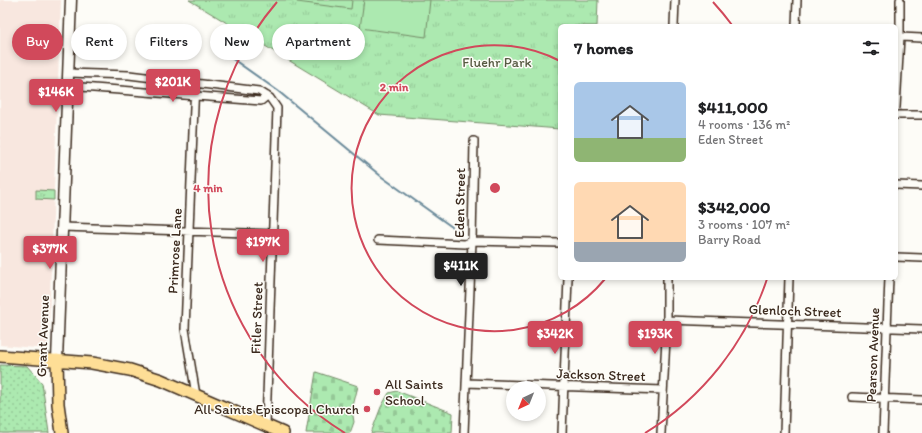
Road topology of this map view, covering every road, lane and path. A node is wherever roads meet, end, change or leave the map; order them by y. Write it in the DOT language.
graph roads {
  1 [pos="71,0"];
  2 [pos="675,0"];
  3 [pos="797,0"];
  4 [pos="900,0"];
  5 [pos="674,24"];
  6 [pos="796,24"];
  7 [pos="900,37"];
  8 [pos="922,38"];
  9 [pos="898,72"];
  10 [pos="68,73"];
  11 [pos="195,82"];
  12 [pos="68,86"];
  13 [pos="195,95"];
  14 [pos="267,96"];
  15 [pos="898,115"];
  16 [pos="922,115"];
  17 [pos="474,141"];
  18 [pos="898,185"];
  19 [pos="922,186"];
  20 [pos="62,227"];
  21 [pos="190,230"];
  22 [pos="273,234"];
  23 [pos="378,240"];
  24 [pos="472,241"];
  25 [pos="558,244"];
  26 [pos="898,257"];
  27 [pos="922,258"];
  28 [pos="568,280"];
  29 [pos="667,280"];
  30 [pos="789,280"];
  31 [pos="889,280"];
  32 [pos="667,320"];
  33 [pos="788,324"];
  34 [pos="887,328"];
  35 [pos="922,329"];
  36 [pos="0,356"];
  37 [pos="57,360"];
  38 [pos="466,383"];
  39 [pos="564,387"];
  40 [pos="662,390"];
  41 [pos="196,395"];
  42 [pos="852,397"];
  43 [pos="885,398"];
  44 [pos="922,400"];
  45 [pos="266,425"];
  46 [pos="62,433"];
  47 [pos="283,433"];
  48 [pos="464,433"];
  49 [pos="562,433"];
  50 [pos="661,433"];
  51 [pos="784,433"];
  52 [pos="884,433"];
  1 -- 10 [label="street, Grant Avenue"];
  2 -- 5 [label="street"];
  3 -- 6 [label="street"];
  4 -- 7 [label="street"];
  7 -- 8 [label="street"];
  7 -- 9 [label="street"];
  10 -- 11 [label="street"];
  10 -- 12 [label="street, Grant Avenue"];
  11 -- 13 [label="street, Primrose Lane"];
  11 -- 14 [label="street"];
  12 -- 13 [label="street"];
  12 -- 20 [label="street, Grant Avenue"];
  13 -- 14 [label="street"];
  13 -- 21 [label="street, Primrose Lane"];
  14 -- 22 [label="street, Fitler Street"];
  15 -- 16 [label="street"];
  17 -- 24 [label="street, Eden Street"];
  18 -- 19 [label="street"];
  20 -- 21 [label="street"];
  20 -- 37 [label="street, Grant Avenue"];
  21 -- 22 [label="street"];
  21 -- 41 [label="street, Primrose Lane"];
  22 -- 45 [label="street, Fitler Street"];
  23 -- 24 [label="street"];
  24 -- 25 [label="street"];
  24 -- 38 [label="street, Eden Street"];
  26 -- 27 [label="street"];
  28 -- 39 [label="street"];
  29 -- 32 [label="street"];
  30 -- 33 [label="street"];
  31 -- 34 [label="street, Pearson Avenue"];
  32 -- 33 [label="street, Glenloch Street"];
  32 -- 40 [label="street"];
  33 -- 34 [label="street, Glenloch Street"];
  33 -- 51 [label="street"];
  34 -- 35 [label="street, Glenloch Street"];
  34 -- 43 [label="street, Pearson Avenue"];
  36 -- 37 [label="main road"];
  37 -- 41 [label="main road"];
  37 -- 46 [label="main road, Grant Avenue"];
  38 -- 39 [label="street, Jackson Street"];
  38 -- 48 [label="street, Eden Street"];
  39 -- 40 [label="street, Jackson Street"];
  39 -- 49 [label="street"];
  40 -- 50 [label="street"];
  41 -- 45 [label="main road"];
  42 -- 43 [label="street"];
  43 -- 44 [label="street"];
  43 -- 52 [label="street, Pearson Avenue"];
  45 -- 47 [label="main road"];
}
